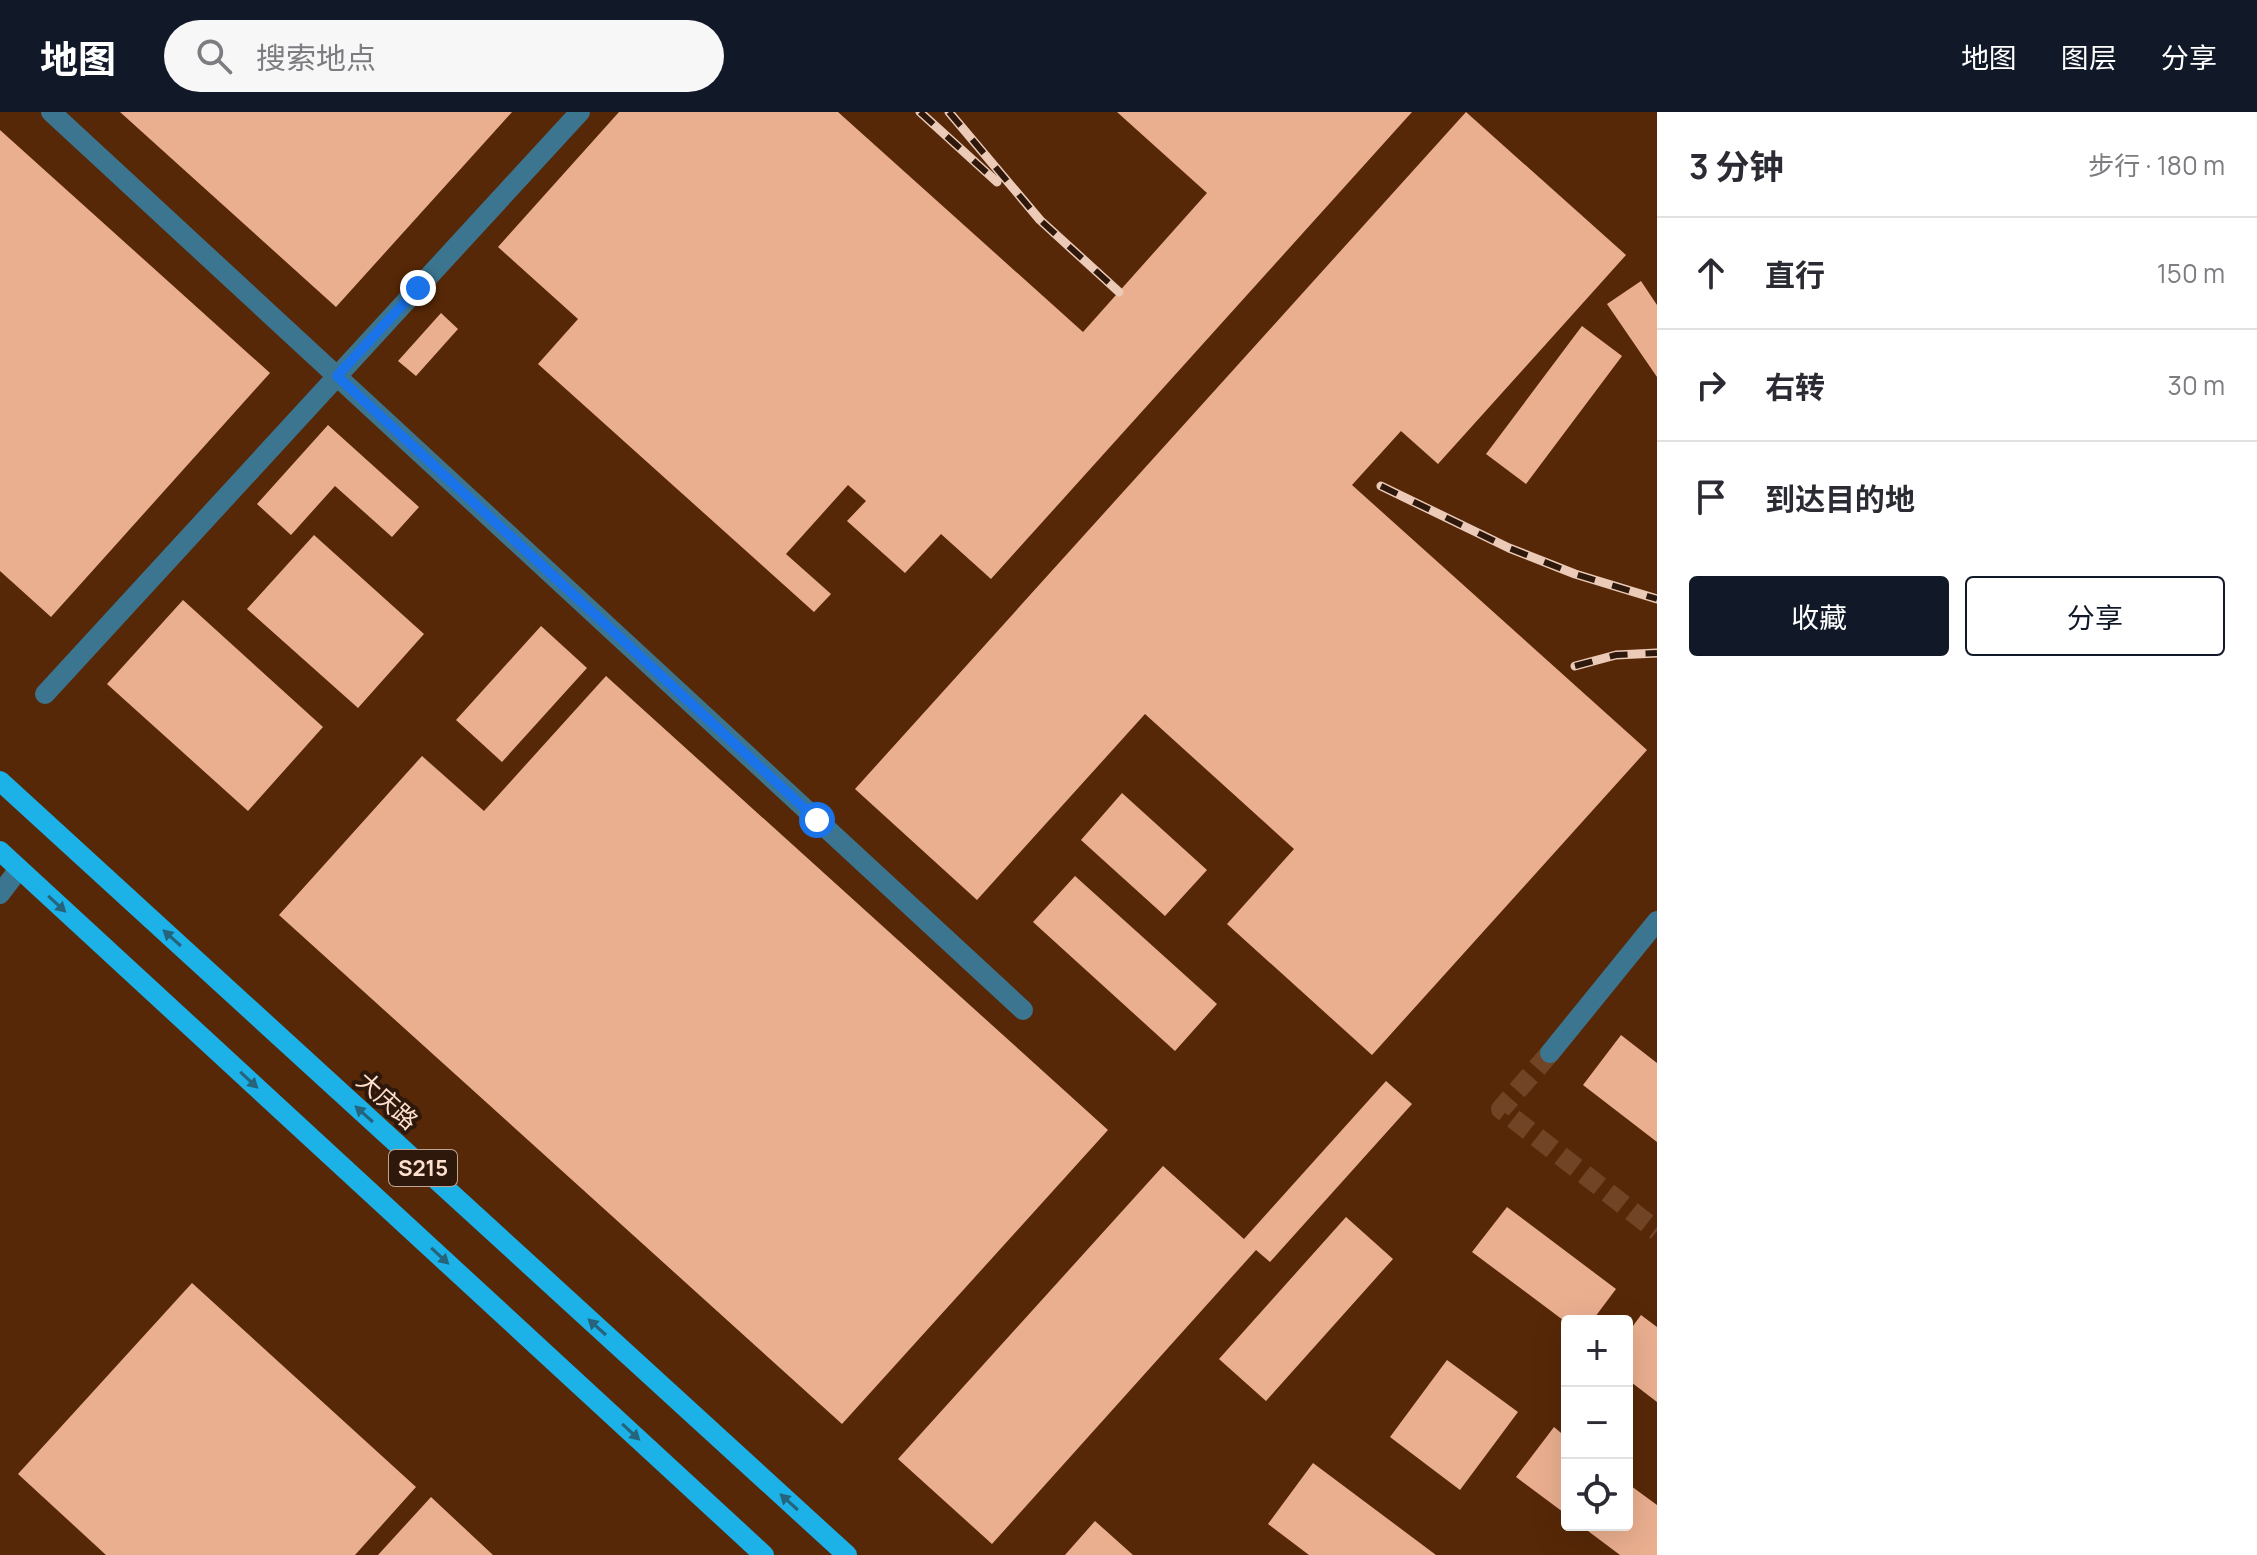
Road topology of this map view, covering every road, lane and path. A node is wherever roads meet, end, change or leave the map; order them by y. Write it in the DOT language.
graph roads {
  1 [pos="51,112"];
  2 [pos="580,112"];
  3 [pos="337,376"];
  4 [pos="45,694"];
  5 [pos="0,781"];
  6 [pos="0,851"];
  7 [pos="19,869"];
  8 [pos="0,894"];
  9 [pos="1657,921"];
  10 [pos="1023,1010"];
  11 [pos="1550,1053"];
  12 [pos="764,1555"];
  13 [pos="847,1555"];
  1 -- 3 [label="street"];
  2 -- 3 [label="street"];
  3 -- 4 [label="street"];
  3 -- 10 [label="street"];
  13 -- 5 [label="main road, 大庆路 / S215, one-way"];
  6 -- 7 [label="main road, S215"];
  7 -- 8 [label="street"];
  7 -- 12 [label="main road, S215, one-way"];
  9 -- 11 [label="street"];
}
